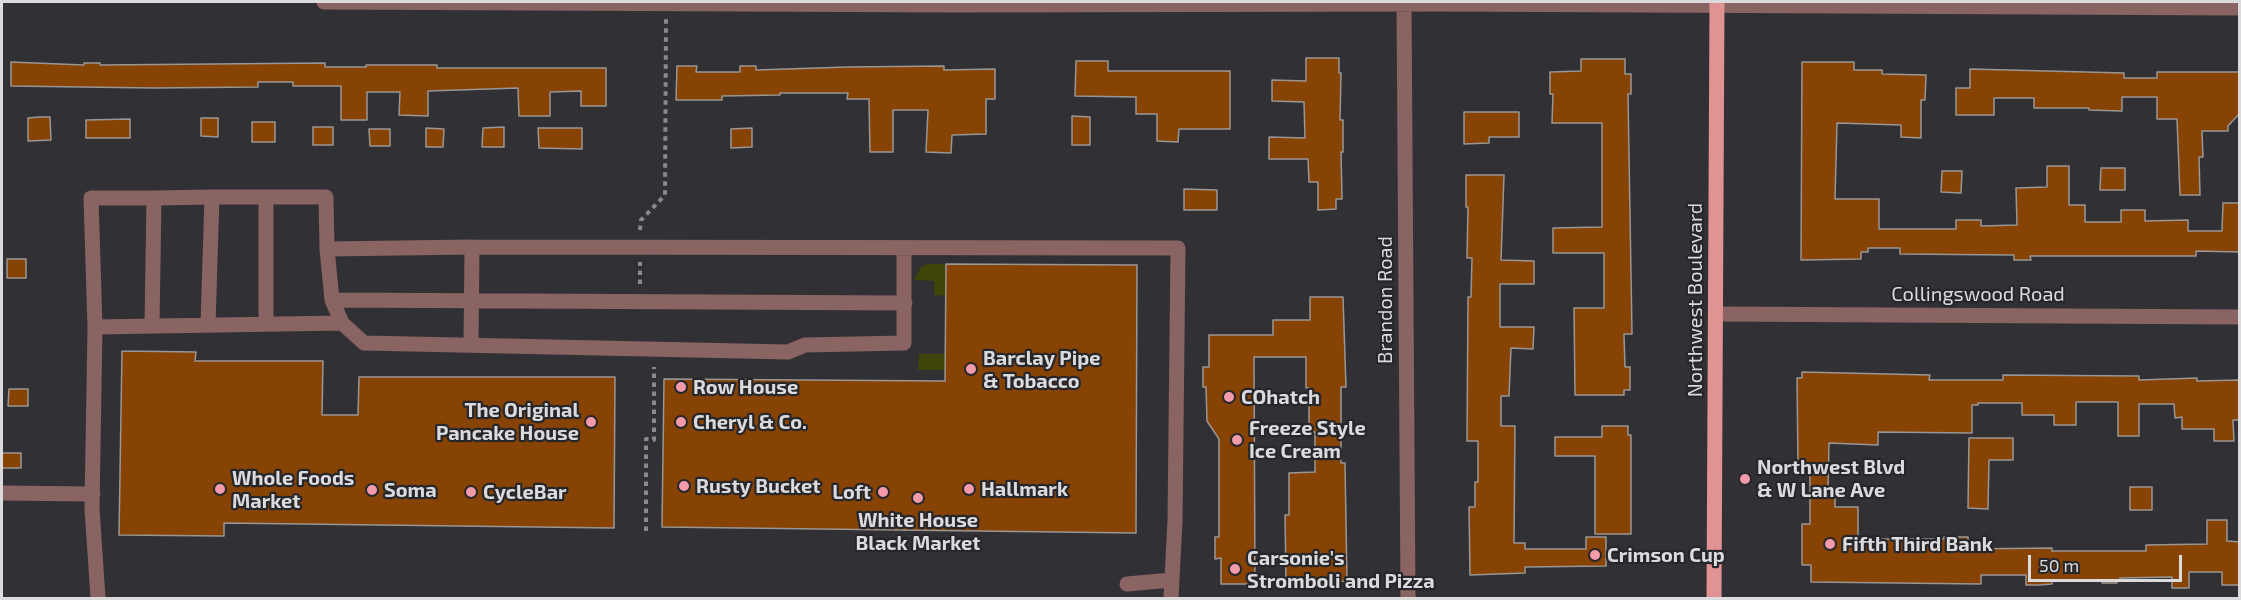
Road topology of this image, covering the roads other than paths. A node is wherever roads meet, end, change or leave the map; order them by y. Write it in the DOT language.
graph roads {
  1 [pos="324,2"];
  2 [pos="644,2"];
  3 [pos="1404,2"];
  4 [pos="1717,3"];
  5 [pos="2240,8"];
  6 [pos="212,197"];
  7 [pos="266,197"];
  8 [pos="154,198"];
  9 [pos="472,247"];
  10 [pos="327,249"];
  11 [pos="904,249"];
  12 [pos="332,300"];
  13 [pos="472,301"];
  14 [pos="905,303"];
  15 [pos="1717,314"];
  16 [pos="2240,317"];
  17 [pos="342,323"];
  18 [pos="266,324"];
  19 [pos="208,325"];
  20 [pos="152,326"];
  21 [pos="94,327"];
  22 [pos="471,345"];
  23 [pos="2,493"];
  24 [pos="93,494"];
  25 [pos="1171,580"];
  26 [pos="1127,584"];
  27 [pos="98,598"];
  28 [pos="1171,598"];
  29 [pos="1408,598"];
  30 [pos="1714,598"];
  1 -- 2 [label="street"];
  2 -- 3 [label="street"];
  3 -- 4 [label="street"];
  3 -- 29 [label="street, Brandon Road"];
  4 -- 5 [label="street"];
  4 -- 15 [label="main road, Northwest Boulevard"];
  6 -- 7 [label="street"];
  6 -- 8 [label="street"];
  6 -- 19 [label="street"];
  7 -- 10 [label="street"];
  7 -- 18 [label="street"];
  8 -- 20 [label="street"];
  8 -- 21 [label="street"];
  9 -- 10 [label="street"];
  9 -- 11 [label="street"];
  9 -- 13 [label="street"];
  10 -- 12 [label="street"];
  11 -- 14 [label="street"];
  11 -- 25 [label="street"];
  12 -- 13 [label="street"];
  12 -- 17 [label="street"];
  13 -- 14 [label="street"];
  13 -- 22 [label="street"];
  14 -- 22 [label="street"];
  15 -- 16 [label="street, Collingswood Road"];
  15 -- 30 [label="main road, Northwest Boulevard"];
  17 -- 18 [label="street"];
  17 -- 22 [label="street"];
  18 -- 19 [label="street"];
  19 -- 20 [label="street"];
  20 -- 21 [label="street"];
  21 -- 24 [label="street"];
  23 -- 24 [label="street"];
  24 -- 27 [label="street"];
  25 -- 26 [label="street"];
  25 -- 28 [label="street"];
}
